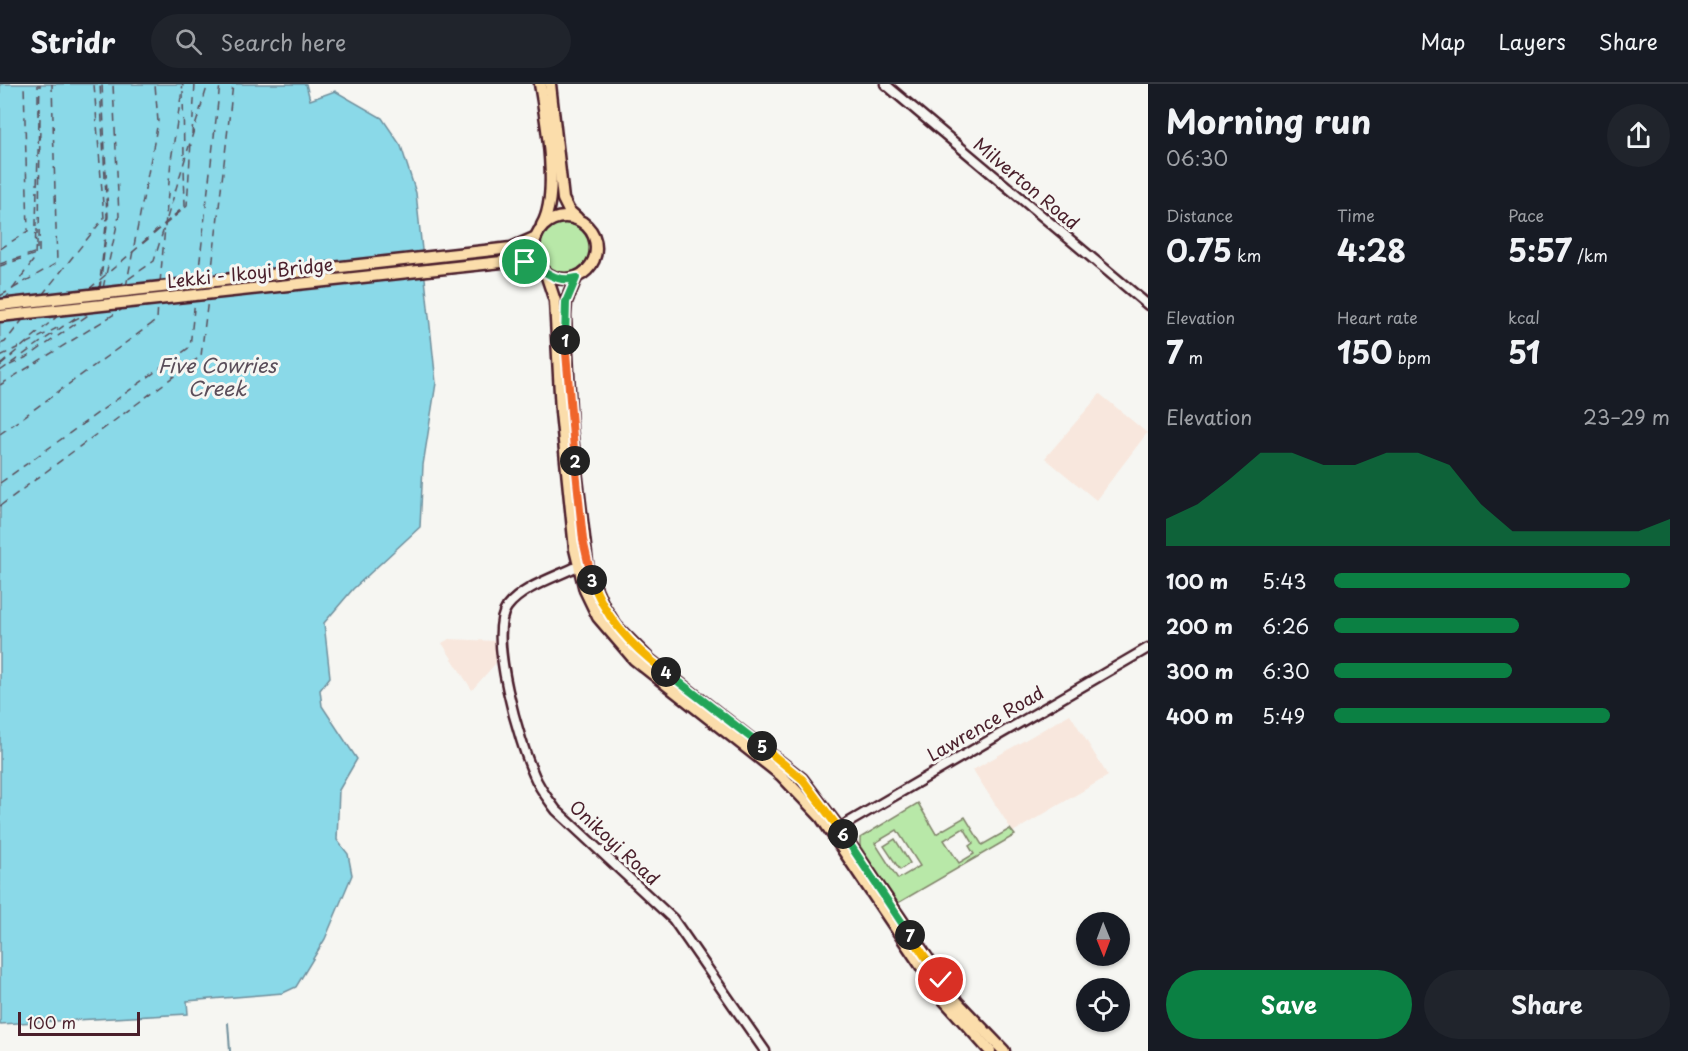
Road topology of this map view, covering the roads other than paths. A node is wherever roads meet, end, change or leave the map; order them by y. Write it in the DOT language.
graph roads {
  1 [pos="540,84"];
  2 [pos="550,84"];
  3 [pos="885,84"];
  4 [pos="579,220"];
  5 [pos="538,232"];
  6 [pos="543,270"];
  7 [pos="576,278"];
  8 [pos="0,305"];
  9 [pos="1148,305"];
  10 [pos="0,316"];
  11 [pos="578,566"];
  12 [pos="1148,648"];
  13 [pos="839,828"];
  14 [pos="765,1051"];
  15 [pos="990,1051"];
  16 [pos="1004,1051"];
  1 -- 5 [label="main road"];
  2 -- 4 [label="main road"];
  3 -- 9 [label="street, Milverton Road"];
  4 -- 5 [label="main road"];
  4 -- 7 [label="main road"];
  5 -- 6 [label="main road"];
  5 -- 8 [label="main road, Lekki - Ikoyi Bridge"];
  6 -- 7 [label="main road"];
  6 -- 10 [label="main road, Lekki - Ikoyi Bridge"];
  6 -- 11 [label="main road"];
  7 -- 13 [label="main road"];
  11 -- 14 [label="street, Onikoyi Road"];
  11 -- 15 [label="main road"];
  12 -- 13 [label="street, Lawrence Road"];
  13 -- 16 [label="main road"];
}
